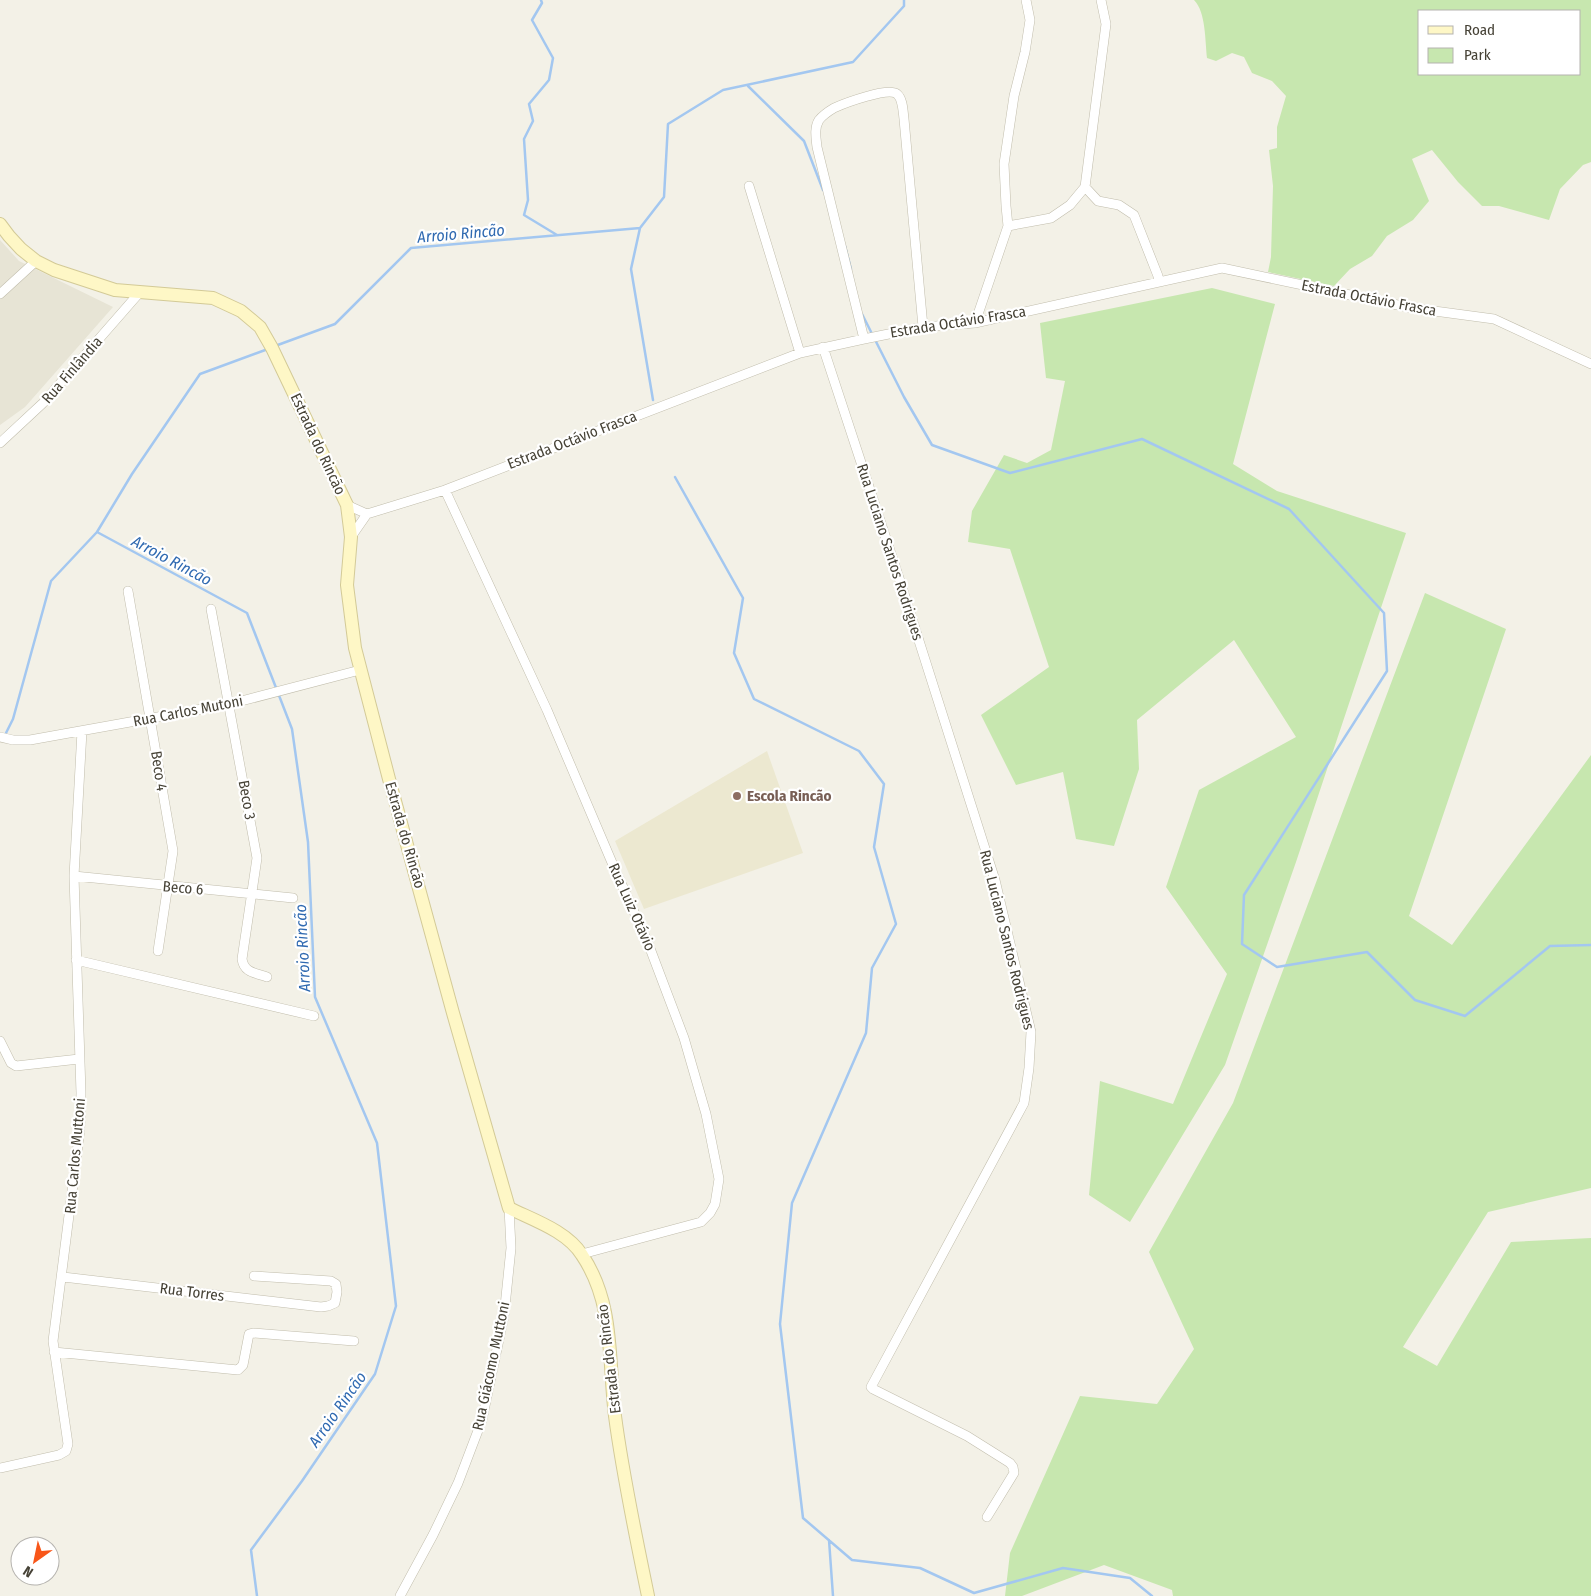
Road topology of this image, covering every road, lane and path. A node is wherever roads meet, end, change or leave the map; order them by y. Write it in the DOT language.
graph roads {
  1 [pos="1026,0"];
  2 [pos="1101,0"];
  3 [pos="748,186"];
  4 [pos="1085,187"];
  5 [pos="0,224"];
  6 [pos="1008,226"];
  7 [pos="36,261"];
  8 [pos="1159,282"];
  9 [pos="140,292"];
  10 [pos="0,294"];
  11 [pos="975,323"];
  12 [pos="923,327"];
  13 [pos="864,338"];
  14 [pos="823,348"];
  15 [pos="800,353"];
  16 [pos="1591,364"];
  17 [pos="0,443"];
  18 [pos="445,490"];
  19 [pos="346,505"];
  20 [pos="367,514"];
  21 [pos="351,537"];
  22 [pos="128,591"];
  23 [pos="211,609"];
  24 [pos="360,670"];
  25 [pos="230,704"];
  26 [pos="150,719"];
  27 [pos="82,731"];
  28 [pos="0,737"];
  29 [pos="74,876"];
  30 [pos="167,886"];
  31 [pos="252,894"];
  32 [pos="293,898"];
  33 [pos="158,951"];
  34 [pos="76,960"];
  35 [pos="267,977"];
  36 [pos="314,1016"];
  37 [pos="0,1042"];
  38 [pos="79,1059"];
  39 [pos="509,1208"];
  40 [pos="582,1254"];
  41 [pos="254,1276"];
  42 [pos="63,1277"];
  43 [pos="354,1340"];
  44 [pos="54,1352"];
  45 [pos="0,1468"];
  46 [pos="987,1517"];
  47 [pos="400,1596"];
  48 [pos="648,1596"];
  1 -- 6 [label="street"];
  2 -- 4 [label="street"];
  3 -- 15 [label="street"];
  4 -- 6 [label="street"];
  4 -- 8 [label="street"];
  5 -- 7 [label="street, Estrada do Rincão"];
  6 -- 11 [label="street"];
  7 -- 9 [label="street, Estrada do Rincão"];
  7 -- 10 [label="street"];
  8 -- 11 [label="street, Estrada Octávio Frasca"];
  8 -- 16 [label="street, Estrada Octávio Frasca"];
  9 -- 17 [label="street, Rua Finlândia"];
  9 -- 19 [label="street, Estrada do Rincão"];
  11 -- 12 [label="street, Estrada Octávio Frasca"];
  12 -- 13 [label="street, Estrada Octávio Frasca"];
  12 -- 13 [label="street"];
  13 -- 14 [label="street, Estrada Octávio Frasca"];
  14 -- 15 [label="street, Estrada Octávio Frasca"];
  14 -- 46 [label="street, Rua Luciano Santos Rodrigues"];
  15 -- 18 [label="street, Estrada Octávio Frasca"];
  18 -- 20 [label="street, Estrada Octávio Frasca"];
  18 -- 40 [label="street, Rua Luiz Otávio"];
  19 -- 20 [label="street"];
  19 -- 21 [label="street, Estrada do Rincão"];
  20 -- 21 [label="street"];
  21 -- 24 [label="street, Estrada do Rincão"];
  22 -- 26 [label="street, Beco 4"];
  23 -- 25 [label="street, Beco 3"];
  24 -- 25 [label="street, Rua Carlos Mutoni"];
  24 -- 39 [label="street, Estrada do Rincão"];
  25 -- 26 [label="street, Rua Carlos Mutoni"];
  25 -- 31 [label="street, Beco 3"];
  26 -- 27 [label="street, Rua Carlos Mutoni"];
  26 -- 30 [label="street, Beco 4"];
  27 -- 28 [label="street, Rua Carlos Mutoni"];
  27 -- 29 [label="street, Rua Carlos Muttoni"];
  29 -- 30 [label="street, Beco 6"];
  29 -- 34 [label="street, Rua Carlos Muttoni"];
  30 -- 31 [label="street, Beco 6"];
  30 -- 33 [label="street, Beco 4"];
  31 -- 32 [label="street, Beco 6"];
  31 -- 35 [label="street, Beco 3"];
  34 -- 36 [label="street"];
  34 -- 38 [label="street, Rua Carlos Muttoni"];
  37 -- 38 [label="street"];
  38 -- 42 [label="street, Rua Carlos Muttoni"];
  39 -- 40 [label="street, Estrada do Rincão"];
  39 -- 47 [label="street, Rua Giácomo Muttoni"];
  40 -- 48 [label="street, Estrada do Rincão"];
  41 -- 42 [label="street, Rua Torres"];
  42 -- 44 [label="street, Rua Carlos Muttoni"];
  43 -- 44 [label="street"];
  44 -- 45 [label="street, Rua Carlos Muttoni"];
}
